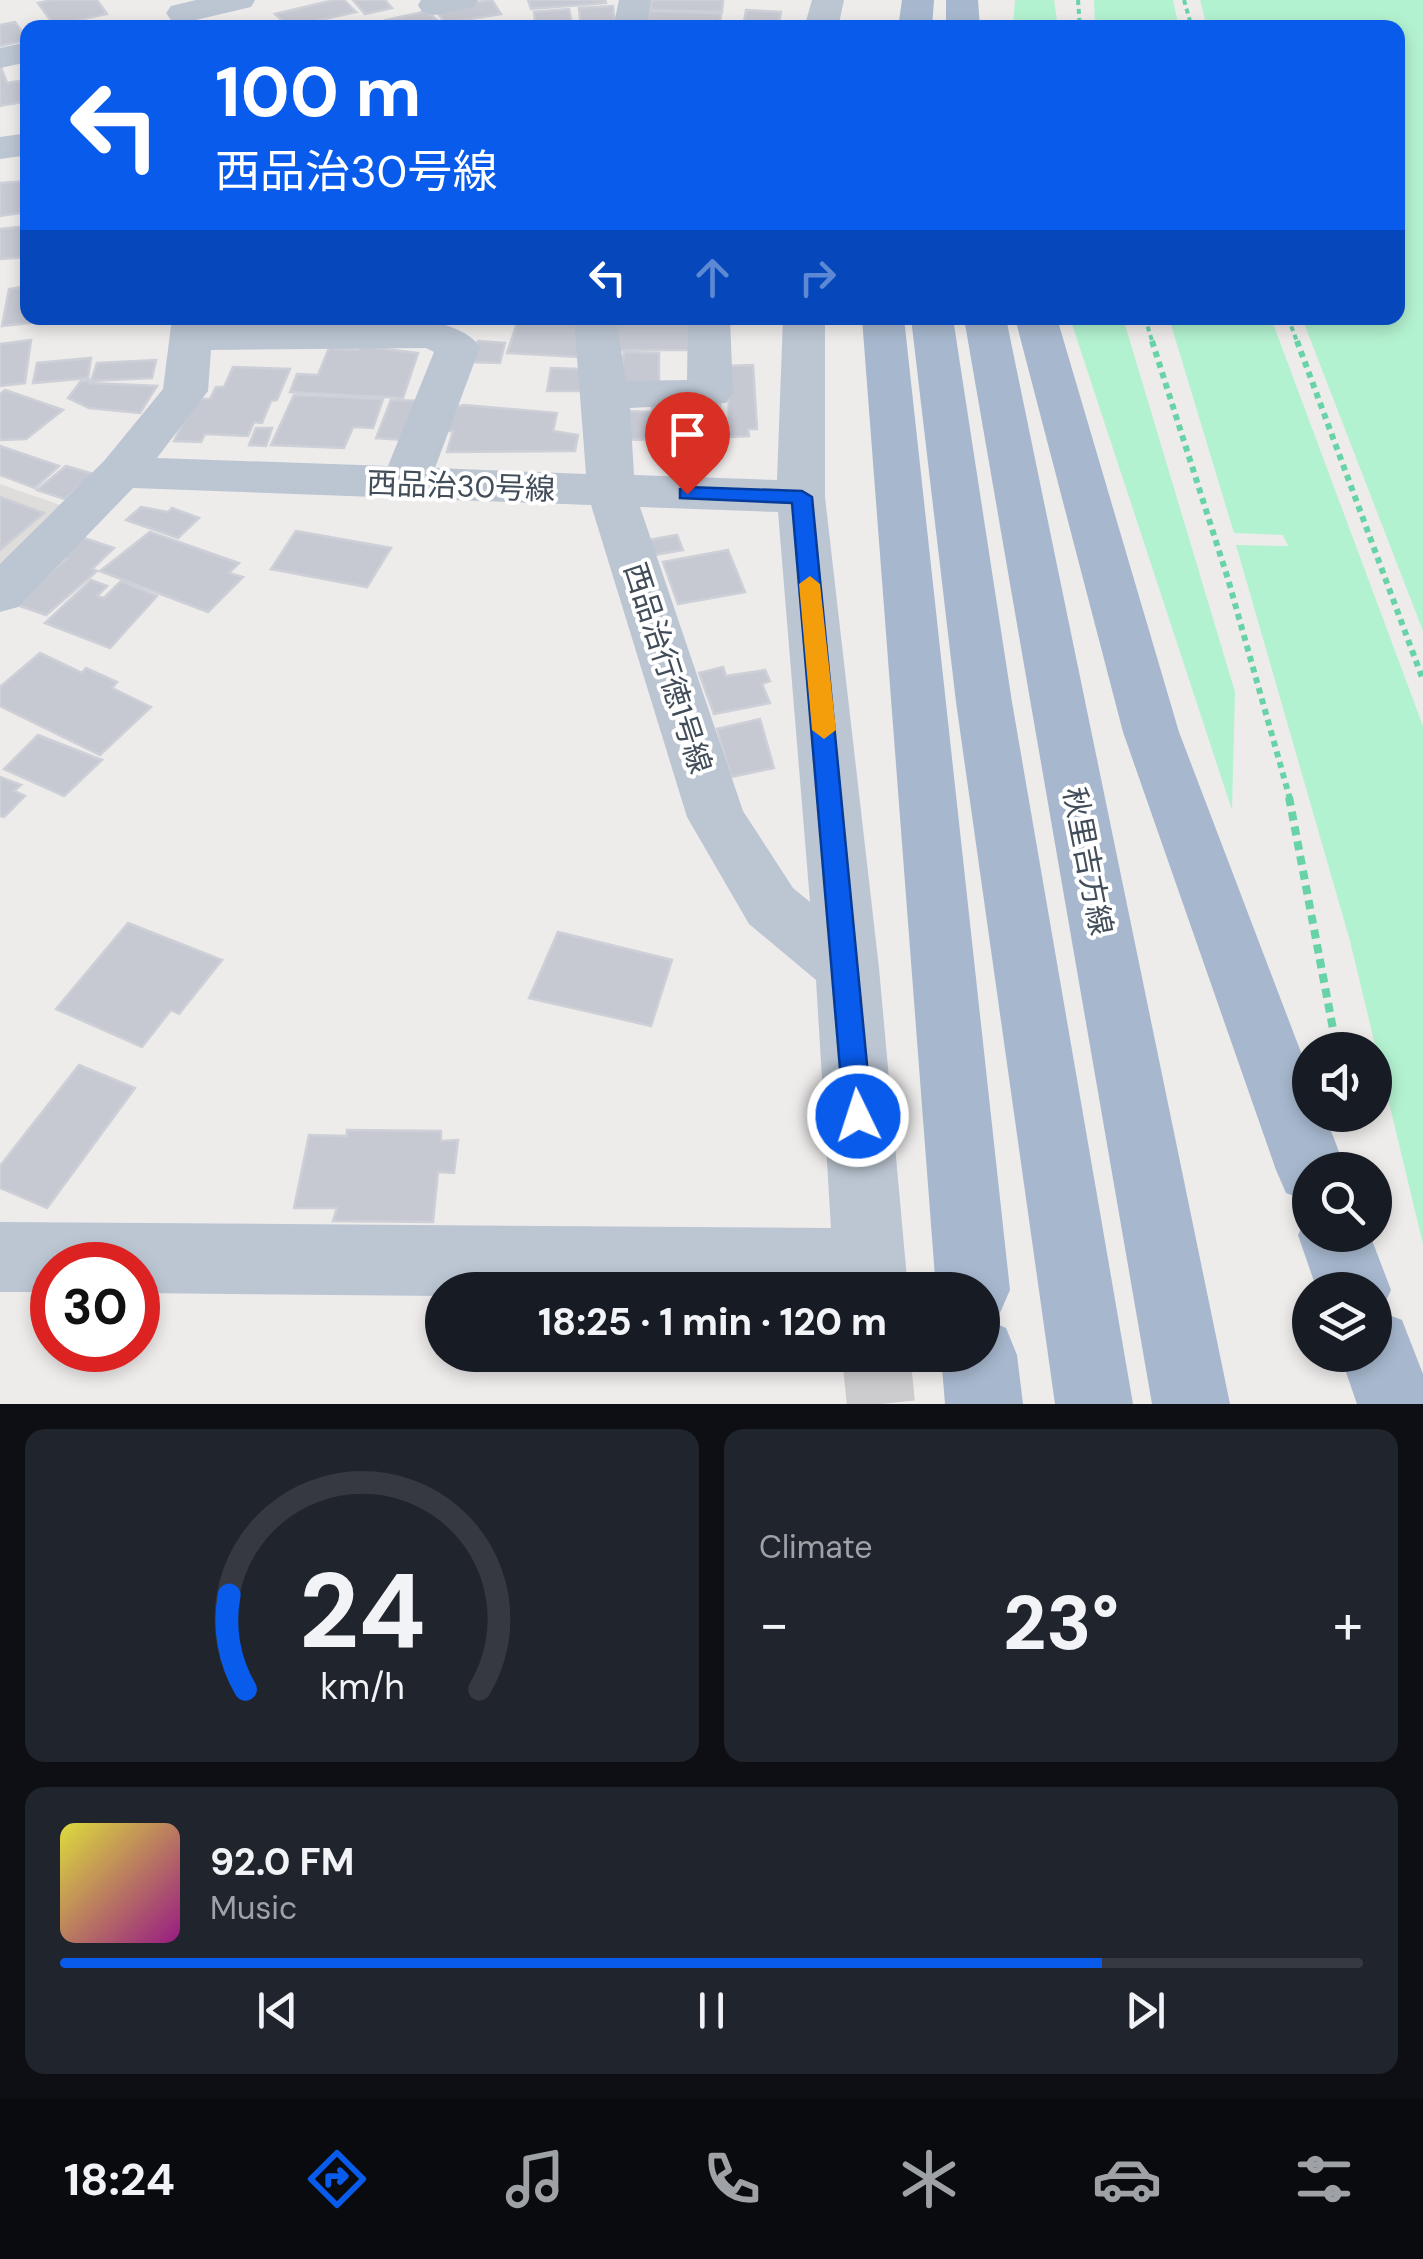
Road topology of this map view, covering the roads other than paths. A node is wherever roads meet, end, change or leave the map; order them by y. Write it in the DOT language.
graph roads {
  1 [pos="239,0"];
  2 [pos="179,14"];
  3 [pos="596,325"];
  4 [pos="709,325"];
  5 [pos="804,325"];
  6 [pos="883,325"];
  7 [pos="933,325"];
  8 [pos="986,325"];
  9 [pos="1038,325"];
  10 [pos="192,327"];
  11 [pos="606,395"];
  12 [pos="121,472"];
  13 [pos="405,484"];
  14 [pos="611,491"];
  15 [pos="802,497"];
  16 [pos="0,594"];
  17 [pos="847,968"];
  18 [pos="1304,1152"];
  19 [pos="0,1257"];
  20 [pos="652,1272"];
  21 [pos="870,1272"];
  22 [pos="971,1272"];
  23 [pos="981,1372"];
  24 [pos="1384,1372"];
  25 [pos="984,1404"];
  26 [pos="1094,1404"];
  27 [pos="1191,1404"];
  28 [pos="1396,1404"];
  1 -- 2 [label="street"];
  3 -- 11 [label="street, 西品治行徳1号線"];
  4 -- 11 [label="street"];
  5 -- 15 [label="street"];
  6 -- 22 [label="main road"];
  7 -- 26 [label="main road"];
  8 -- 27 [label="main road, 秋里吉方線"];
  9 -- 18 [label="main road"];
  10 -- 12 [label="street"];
  10 -- 13 [label="street"];
  11 -- 14 [label="street, 西品治行徳1号線"];
  12 -- 13 [label="street, 西品治30号線"];
  12 -- 16 [label="street"];
  13 -- 14 [label="street, 西品治30号線"];
  14 -- 15 [label="street, 西品治30号線"];
  14 -- 17 [label="street, 西品治行徳1号線"];
  15 -- 17 [label="street"];
  17 -- 21 [label="street"];
  19 -- 20 [label="street"];
  23 -- 25 [label="main road"];
  24 -- 28 [label="main road"];
}
